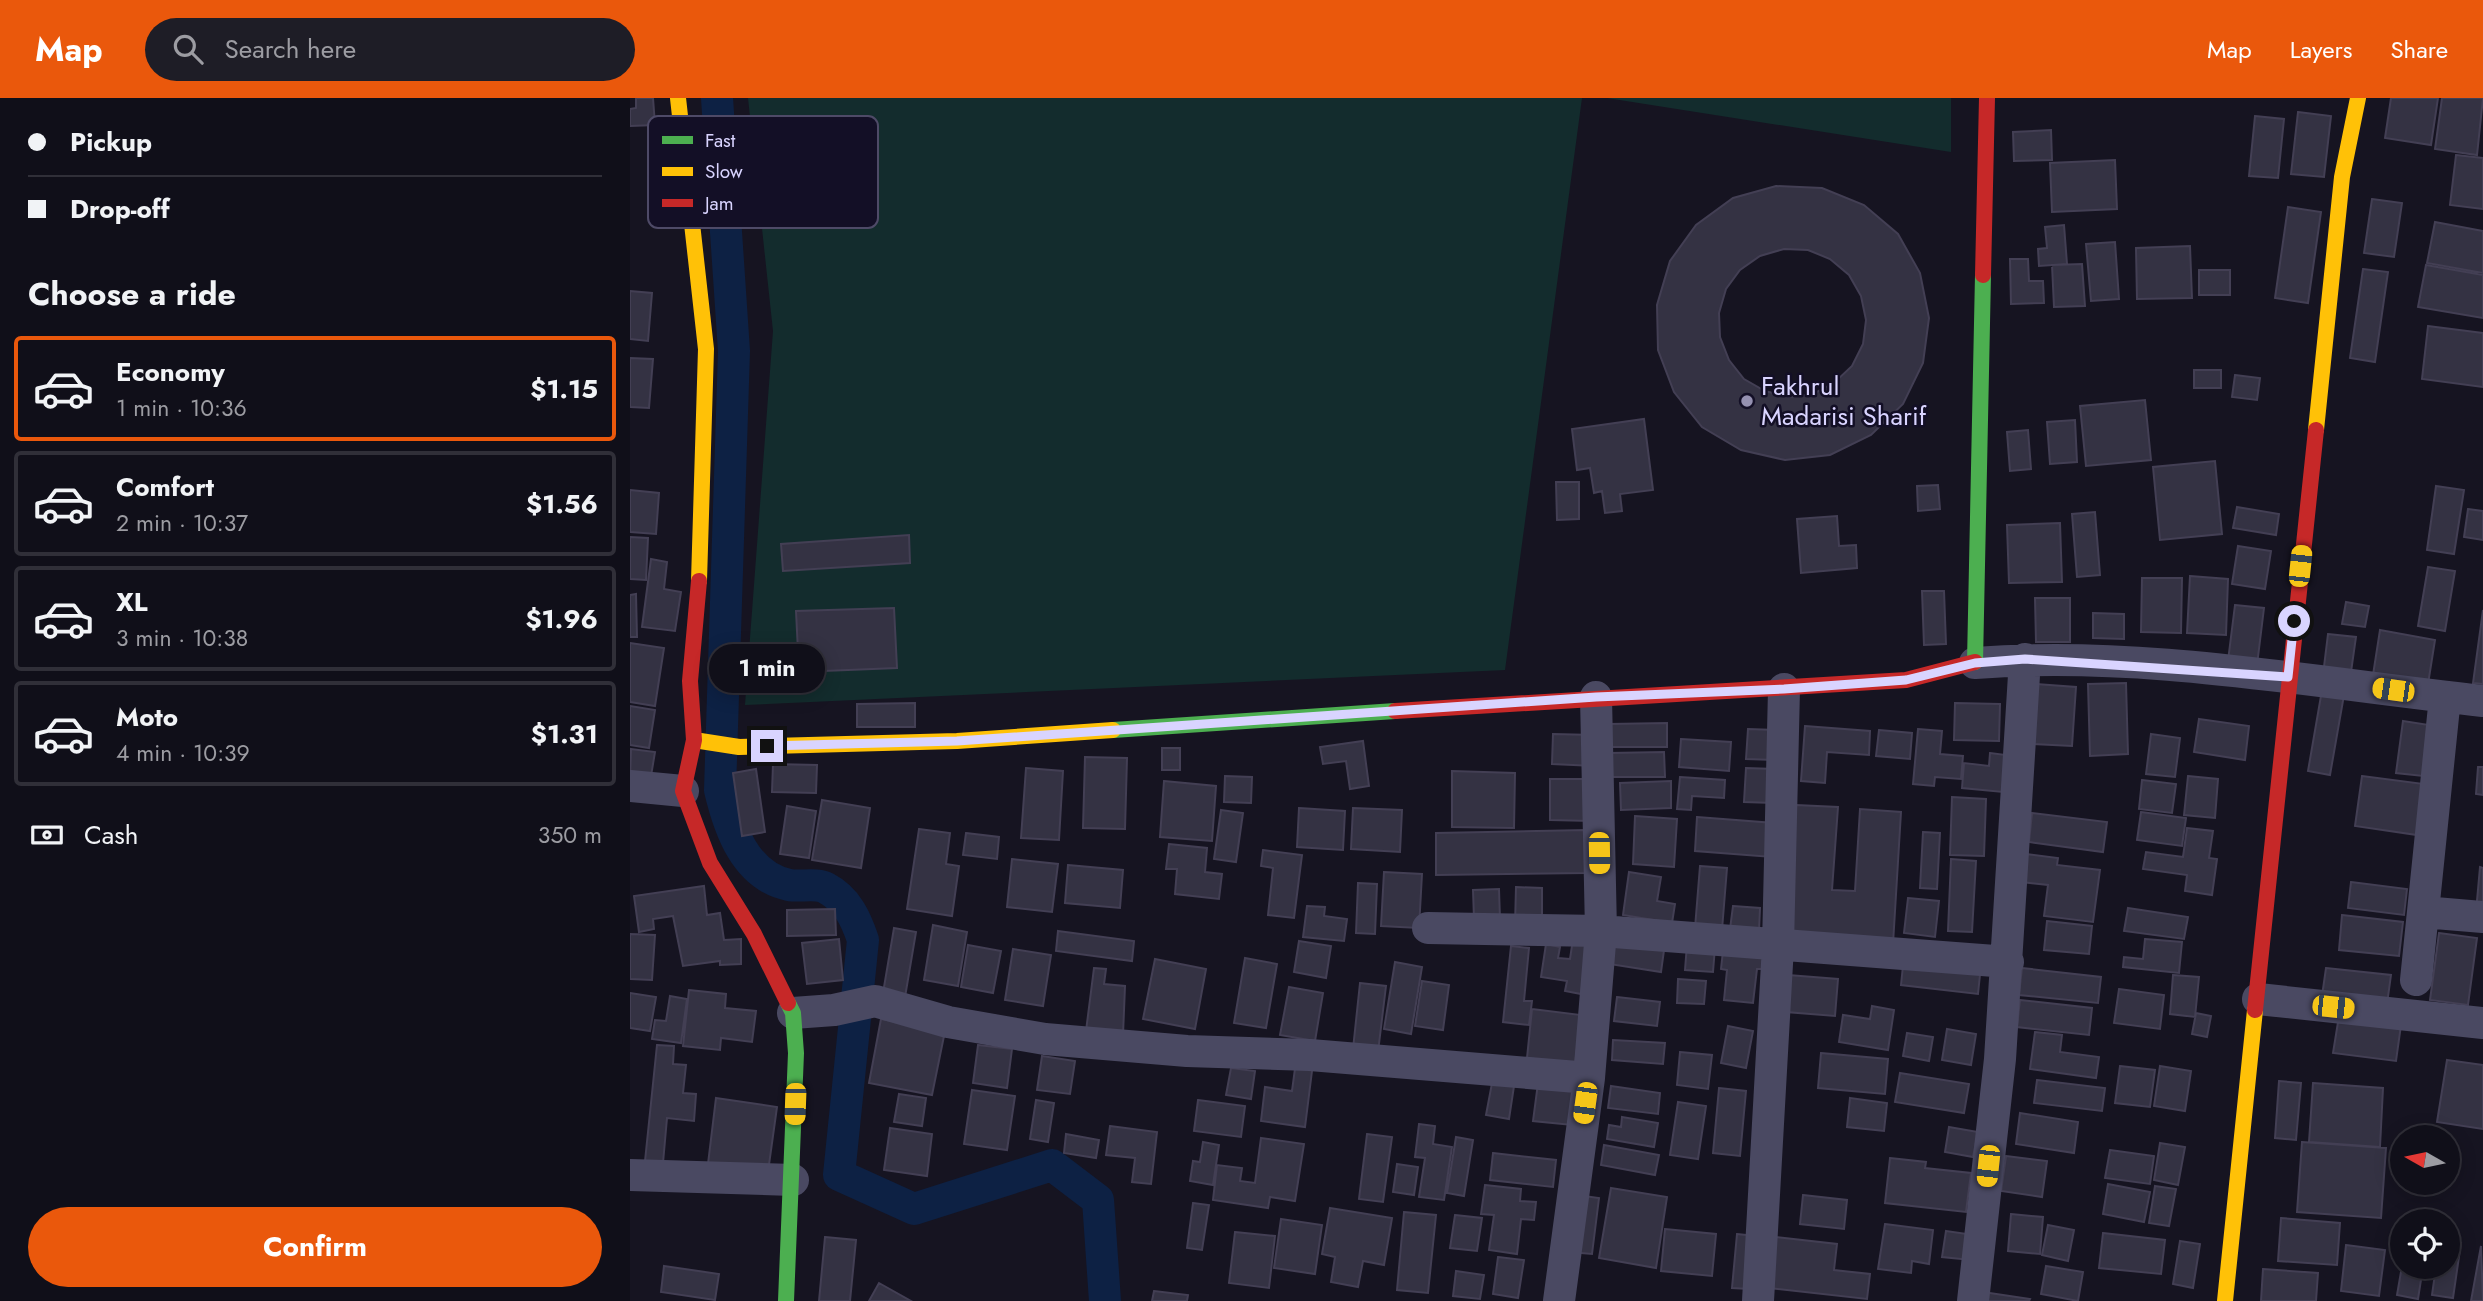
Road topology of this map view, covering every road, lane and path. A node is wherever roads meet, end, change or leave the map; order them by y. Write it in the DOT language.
graph roads {
  1 [pos="678,98"];
  2 [pos="1987,98"];
  3 [pos="2358,98"];
  4 [pos="680,116"];
  5 [pos="693,228"];
  6 [pos="2025,659"];
  7 [pos="1975,663"];
  8 [pos="2288,677"];
  9 [pos="1784,689"];
  10 [pos="1596,697"];
  11 [pos="2445,697"];
  12 [pos="2483,701"];
  13 [pos="694,740"];
  14 [pos="630,786"];
  15 [pos="683,792"];
  16 [pos="2423,912"];
  17 [pos="2483,917"];
  18 [pos="1428,928"];
  19 [pos="1601,931"];
  20 [pos="1778,946"];
  21 [pos="2008,962"];
  22 [pos="2416,980"];
  23 [pos="2258,999"];
  24 [pos="793,1013"];
  25 [pos="2483,1023"];
  26 [pos="1589,1078"];
  27 [pos="630,1175"];
  28 [pos="793,1180"];
  29 [pos="786,1301"];
  30 [pos="1559,1301"];
  31 [pos="1758,1301"];
  32 [pos="1973,1301"];
  33 [pos="2225,1301"];
  1 -- 4 [label="main road"];
  2 -- 7 [label="main road"];
  3 -- 8 [label="main road"];
  5 -- 13 [label="main road"];
  6 -- 7 [label="street"];
  6 -- 8 [label="street"];
  6 -- 21 [label="street"];
  7 -- 9 [label="main road"];
  8 -- 11 [label="street"];
  8 -- 23 [label="main road"];
  9 -- 10 [label="main road"];
  9 -- 20 [label="street"];
  10 -- 13 [label="main road"];
  10 -- 19 [label="street"];
  11 -- 12 [label="street"];
  11 -- 16 [label="street"];
  13 -- 15 [label="main road"];
  14 -- 15 [label="street"];
  15 -- 24 [label="main road"];
  16 -- 17 [label="street"];
  16 -- 22 [label="street"];
  18 -- 19 [label="street"];
  19 -- 20 [label="street"];
  19 -- 26 [label="street"];
  20 -- 21 [label="street"];
  20 -- 31 [label="street"];
  21 -- 32 [label="street"];
  23 -- 25 [label="street"];
  23 -- 33 [label="main road"];
  24 -- 26 [label="street"];
  24 -- 28 [label="main road"];
  26 -- 30 [label="street"];
  27 -- 28 [label="street"];
  28 -- 29 [label="main road"];
}
